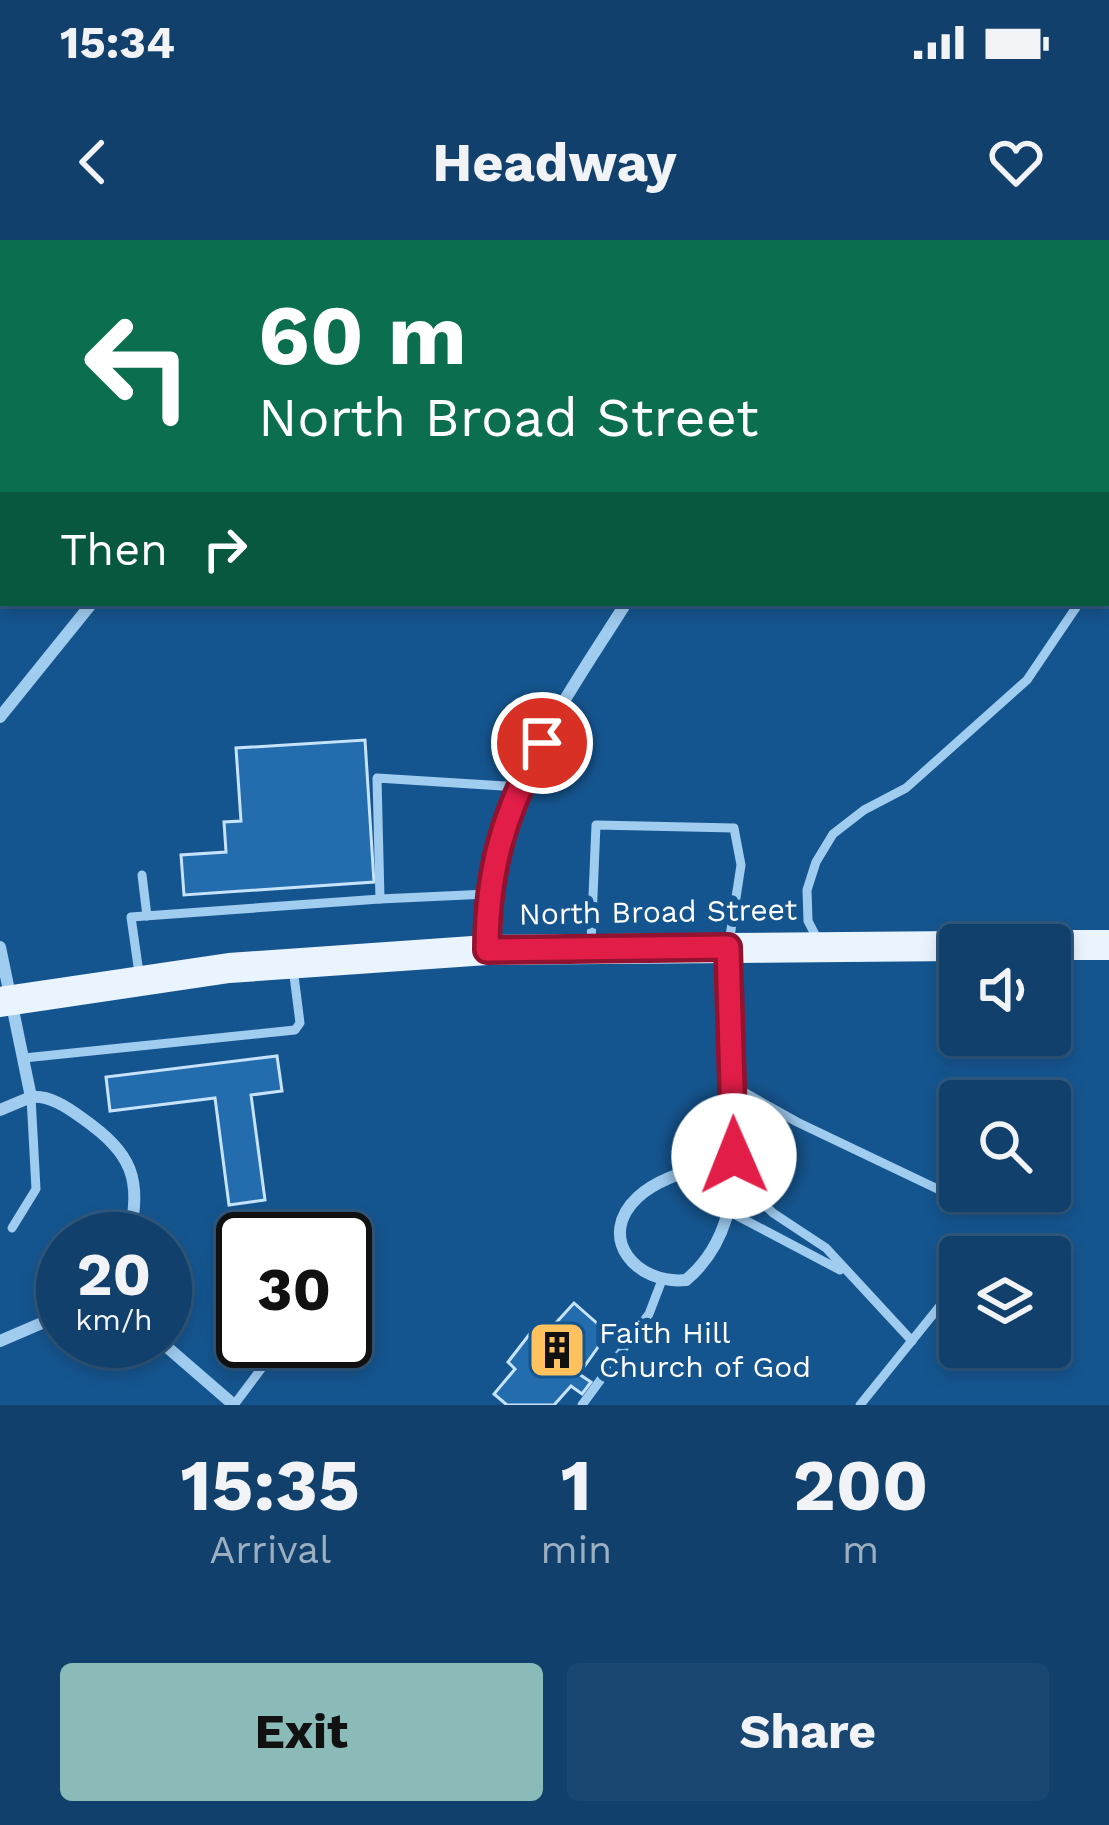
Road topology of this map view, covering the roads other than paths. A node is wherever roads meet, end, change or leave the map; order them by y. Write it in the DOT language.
graph roads {
  1 [pos="90,606"];
  2 [pos="624,606"];
  3 [pos="1077,606"];
  4 [pos="0,717"];
  5 [pos="520,787"];
  6 [pos="142,874"];
  7 [pos="488,895"];
  8 [pos="380,899"];
  9 [pos="147,916"];
  10 [pos="1071,945"];
  11 [pos="1109,945"];
  12 [pos="821,946"];
  13 [pos="939,946"];
  14 [pos="0,947"];
  15 [pos="728,947"];
  16 [pos="591,949"];
  17 [pos="487,950"];
  18 [pos="292,963"];
  19 [pos="140,980"];
  20 [pos="7,1001"];
  21 [pos="24,1058"];
  22 [pos="733,1086"];
  23 [pos="31,1096"];
  24 [pos="0,1110"];
  25 [pos="734,1156"];
  26 [pos="734,1176"];
  27 [pos="939,1190"];
  28 [pos="728,1211"];
  29 [pos="133,1212"];
  30 [pos="12,1228"];
  31 [pos="845,1272"];
  32 [pos="662,1280"];
  33 [pos="939,1307"];
  34 [pos="36,1326"];
  35 [pos="912,1341"];
  36 [pos="0,1342"];
  37 [pos="191,1368"];
  38 [pos="262,1368"];
  39 [pos="234,1405"];
  40 [pos="582,1405"];
  41 [pos="860,1405"];
  1 -- 4 [label="street"];
  2 -- 5 [label="street"];
  3 -- 12 [label="lane"];
  5 -- 7 [label="street"];
  5 -- 8 [label="lane"];
  6 -- 9 [label="lane"];
  7 -- 8 [label="lane"];
  7 -- 17 [label="street"];
  8 -- 9 [label="lane"];
  9 -- 19 [label="lane"];
  10 -- 11 [label="main road"];
  12 -- 13 [label="main road, North Broad Street"];
  12 -- 15 [label="main road, North Broad Street"];
  14 -- 20 [label="street"];
  15 -- 16 [label="main road, North Broad Street"];
  15 -- 16 [label="lane"];
  15 -- 22 [label="street"];
  16 -- 17 [label="main road, North Broad Street"];
  17 -- 18 [label="main road, North Broad Street"];
  18 -- 19 [label="main road, North Broad Street"];
  18 -- 21 [label="lane"];
  19 -- 20 [label="main road, North Broad Street"];
  20 -- 21 [label="street"];
  21 -- 23 [label="street"];
  22 -- 25 [label="street"];
  22 -- 27 [label="lane"];
  23 -- 24 [label="street"];
  23 -- 29 [label="street"];
  23 -- 30 [label="lane"];
  25 -- 26 [label="street"];
  25 -- 32 [label="street"];
  26 -- 28 [label="street"];
  26 -- 31 [label="lane"];
  28 -- 31 [label="lane"];
  28 -- 32 [label="street"];
  31 -- 35 [label="lane"];
  32 -- 40 [label="lane"];
  33 -- 35 [label="lane"];
  34 -- 36 [label="street"];
  35 -- 41 [label="lane"];
  37 -- 39 [label="street"];
  38 -- 39 [label="lane"];
}
